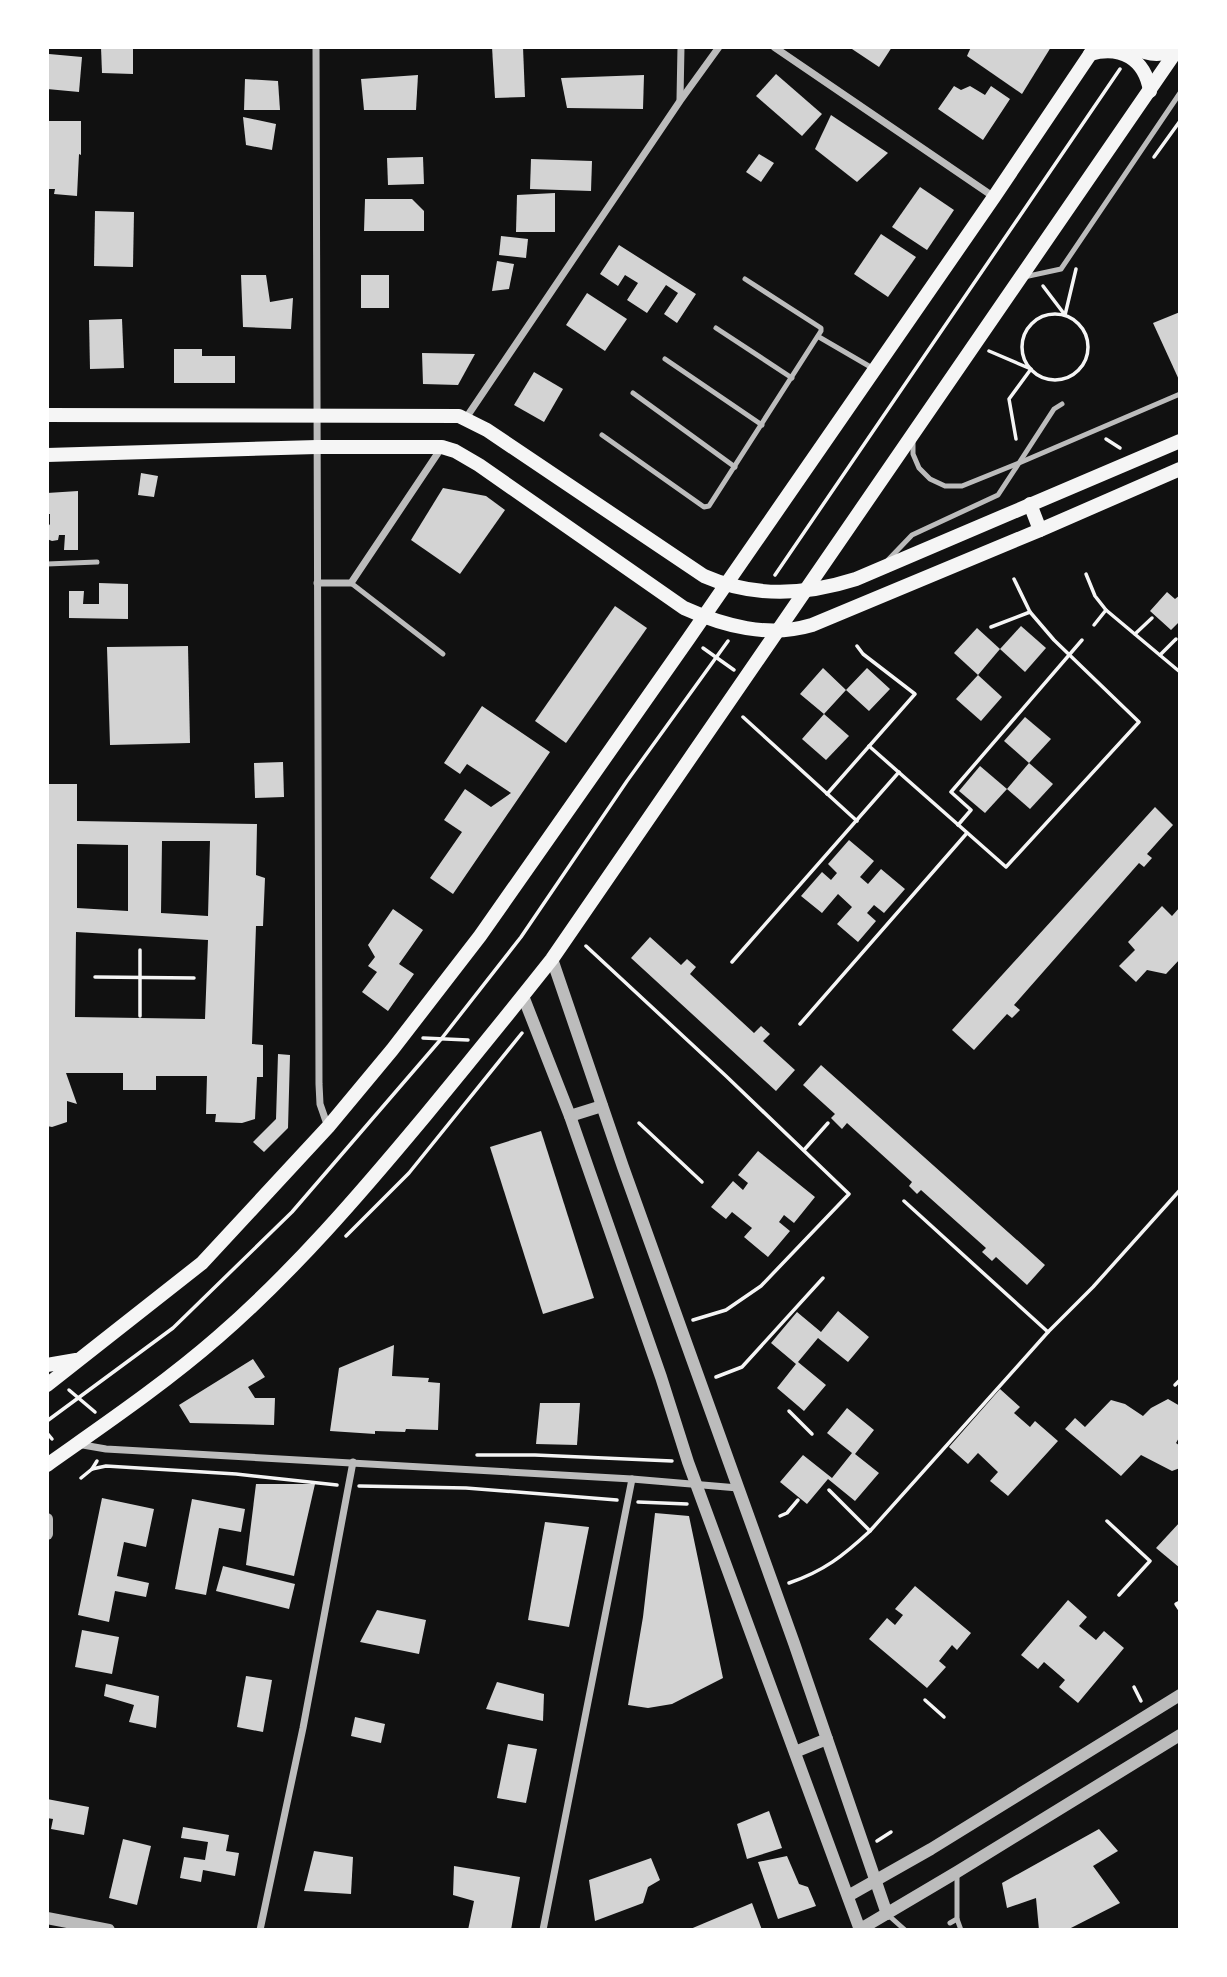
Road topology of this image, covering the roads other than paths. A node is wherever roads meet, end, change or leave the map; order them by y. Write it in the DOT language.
graph roads {
  1 [pos="316,47"];
  2 [pos="681,47"];
  3 [pos="719,47"];
  4 [pos="774,47"];
  5 [pos="1134,47"];
  6 [pos="1178,47"];
  7 [pos="1093,50"];
  8 [pos="1150,92"];
  9 [pos="1180,93"];
  10 [pos="680,101"];
  11 [pos="994,197"];
  12 [pos="1021,278"];
  13 [pos="745,279"];
  14 [pos="716,328"];
  15 [pos="819,337"];
  16 [pos="665,359"];
  17 [pos="874,370"];
  18 [pos="792,378"];
  19 [pos="633,393"];
  20 [pos="1180,394"];
  21 [pos="1062,404"];
  22 [pos="47,415"];
  23 [pos="317,415"];
  24 [pos="466,418"];
  25 [pos="762,425"];
  26 [pos="913,434"];
  27 [pos="602,435"];
  28 [pos="1180,441"];
  29 [pos="317,447"];
  30 [pos="442,447"];
  31 [pos="47,455"];
  32 [pos="1019,463"];
  33 [pos="735,467"];
  34 [pos="1180,469"];
  35 [pos="1030,504"];
  36 [pos="1040,530"];
  37 [pos="97,562"];
  38 [pos="47,564"];
  39 [pos="879,569"];
  40 [pos="317,583"];
  41 [pos="351,583"];
  42 [pos="726,584"];
  43 [pos="804,592"];
  44 [pos="704,617"];
  45 [pos="777,631"];
  46 [pos="443,654"];
  47 [pos="552,959"];
  48 [pos="523,996"];
  49 [pos="602,1106"];
  50 [pos="570,1116"];
  51 [pos="328,1127"];
  52 [pos="80,1358"];
  53 [pos="47,1365"];
  54 [pos="51,1382"];
  55 [pos="76,1444"];
  56 [pos="353,1462"];
  57 [pos="47,1465"];
  58 [pos="632,1479"];
  59 [pos="697,1483"];
  60 [pos="738,1488"];
  61 [pos="47,1519"];
  62 [pos="47,1534"];
  63 [pos="1180,1695"];
  64 [pos="1180,1735"];
  65 [pos="827,1739"];
  66 [pos="794,1752"];
  67 [pos="957,1872"];
  68 [pos="877,1880"];
  69 [pos="848,1896"];
  70 [pos="887,1914"];
  71 [pos="47,1918"];
  72 [pos="957,1919"];
  73 [pos="950,1923"];
  74 [pos="108,1930"];
  75 [pos="260,1930"];
  76 [pos="543,1930"];
  77 [pos="860,1930"];
  78 [pos="905,1930"];
  79 [pos="961,1930"];
  1 -- 23 [label="street"];
  2 -- 10 [label="street"];
  3 -- 10 [label="street"];
  4 -- 11 [label="street"];
  5 -- 6 [label="main road"];
  6 -- 8 [label="main road"];
  7 -- 8 [label="main road"];
  7 -- 11 [label="main road"];
  8 -- 12 [label="main road"];
  9 -- 12 [label="lane"];
  10 -- 24 [label="street"];
  11 -- 17 [label="main road"];
  12 -- 26 [label="main road"];
  13 -- 15 [label="lane"];
  14 -- 18 [label="lane"];
  15 -- 17 [label="lane"];
  15 -- 18 [label="lane"];
  16 -- 25 [label="lane"];
  17 -- 42 [label="main road"];
  18 -- 25 [label="lane"];
  19 -- 33 [label="lane"];
  20 -- 32 [label="lane"];
  21 -- 32 [label="lane"];
  22 -- 23 [label="main road"];
  23 -- 24 [label="main road"];
  23 -- 29 [label="street"];
  24 -- 42 [label="main road"];
  25 -- 33 [label="lane"];
  26 -- 32 [label="lane"];
  26 -- 43 [label="main road"];
  27 -- 33 [label="lane"];
  28 -- 35 [label="main road"];
  29 -- 30 [label="main road"];
  29 -- 31 [label="main road"];
  29 -- 40 [label="street"];
  30 -- 41 [label="street"];
  30 -- 44 [label="main road"];
  32 -- 39 [label="lane"];
  34 -- 36 [label="main road"];
  35 -- 36 [label="main road"];
  35 -- 39 [label="main road"];
  36 -- 45 [label="main road"];
  37 -- 38 [label="lane"];
  39 -- 43 [label="main road"];
  40 -- 41 [label="street"];
  40 -- 51 [label="street"];
  41 -- 46 [label="lane"];
  42 -- 43 [label="main road"];
  42 -- 44 [label="main road"];
  43 -- 45 [label="main road"];
  44 -- 45 [label="main road"];
  44 -- 51 [label="main road"];
  45 -- 47 [label="main road"];
  47 -- 48 [label="main road"];
  47 -- 49 [label="street"];
  48 -- 50 [label="street"];
  48 -- 55 [label="main road"];
  49 -- 50 [label="street"];
  49 -- 60 [label="street"];
  50 -- 59 [label="street"];
  51 -- 52 [label="main road"];
  52 -- 53 [label="main road"];
  52 -- 54 [label="main road"];
  55 -- 56 [label="street"];
  55 -- 57 [label="main road"];
  56 -- 58 [label="street"];
  56 -- 75 [label="street"];
  58 -- 59 [label="street"];
  58 -- 76 [label="street"];
  59 -- 60 [label="street"];
  59 -- 66 [label="street"];
  60 -- 65 [label="street"];
  61 -- 62 [label="street"];
  63 -- 68 [label="street"];
  64 -- 67 [label="street"];
  65 -- 66 [label="street"];
  65 -- 68 [label="street"];
  66 -- 69 [label="street"];
  67 -- 70 [label="street"];
  67 -- 72 [label="lane"];
  68 -- 69 [label="street"];
  68 -- 70 [label="street"];
  69 -- 77 [label="street"];
  70 -- 77 [label="street"];
  70 -- 78 [label="lane"];
  71 -- 74 [label="street"];
  72 -- 73 [label="lane"];
  72 -- 79 [label="lane"];
}
